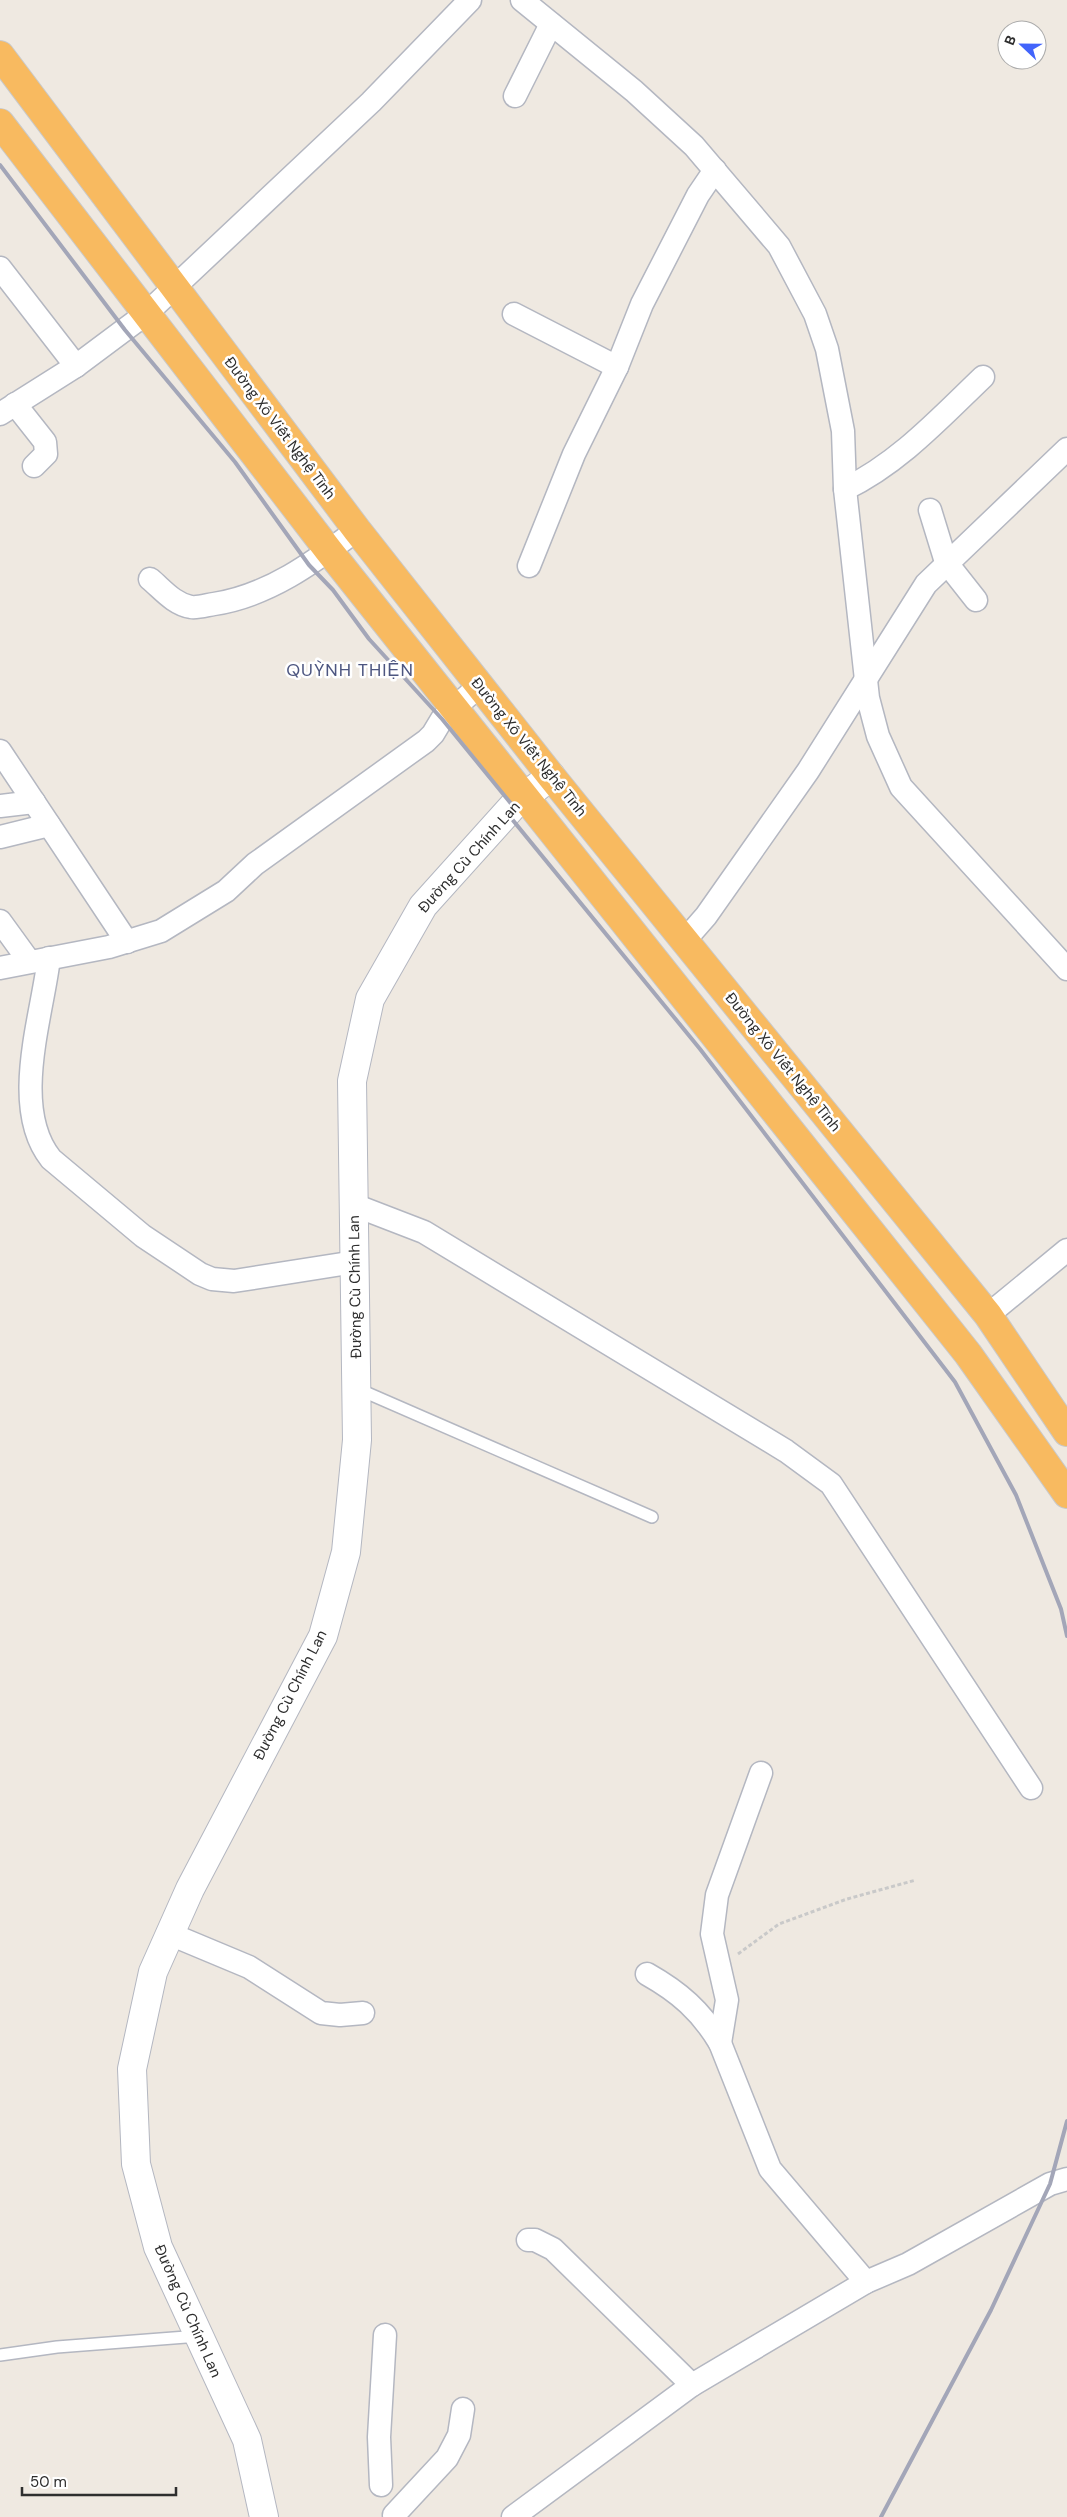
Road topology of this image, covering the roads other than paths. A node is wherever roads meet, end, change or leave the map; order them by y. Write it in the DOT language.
graph roads {
  1 [pos="470,0"];
  2 [pos="522,0"];
  3 [pos="551,24"];
  4 [pos="0,55"];
  5 [pos="514,96"];
  6 [pos="0,122"];
  7 [pos="715,170"];
  8 [pos="0,268"];
  9 [pos="176,286"];
  10 [pos="147,313"];
  11 [pos="514,314"];
  12 [pos="76,366"];
  13 [pos="617,367"];
  14 [pos="983,377"];
  15 [pos="8,409"];
  16 [pos="1067,449"];
  17 [pos="34,466"];
  18 [pos="845,489"];
  19 [pos="930,510"];
  20 [pos="356,530"];
  21 [pos="329,551"];
  22 [pos="946,562"];
  23 [pos="529,566"];
  24 [pos="150,579"];
  25 [pos="976,600"];
  26 [pos="866,678"];
  27 [pos="480,685"];
  28 [pos="453,708"];
  29 [pos="0,752"];
  30 [pos="551,776"];
  31 [pos="524,796"];
  32 [pos="34,802"];
  33 [pos="0,806"];
  34 [pos="49,825"];
  35 [pos="0,837"];
  36 [pos="0,921"];
  37 [pos="685,940"];
  38 [pos="127,942"];
  39 [pos="39,960"];
  40 [pos="0,968"];
  41 [pos="1067,969"];
  42 [pos="354,1205"];
  43 [pos="1067,1250"];
  44 [pos="355,1262"];
  45 [pos="988,1315"];
  46 [pos="357,1388"];
  47 [pos="1067,1432"];
  48 [pos="1067,1494"];
  49 [pos="652,1517"];
  50 [pos="761,1773"];
  51 [pos="1032,1788"];
  52 [pos="170,1934"];
  53 [pos="647,1974"];
  54 [pos="363,2013"];
  55 [pos="720,2043"];
  56 [pos="1067,2179"];
  57 [pos="528,2240"];
  58 [pos="866,2282"];
  59 [pos="199,2336"];
  60 [pos="385,2336"];
  61 [pos="0,2355"];
  62 [pos="692,2385"];
  63 [pos="463,2409"];
  64 [pos="363,2454"];
  65 [pos="381,2485"];
  66 [pos="395,2516"];
  67 [pos="264,2517"];
  68 [pos="513,2517"];
  1 -- 9 [label="street"];
  2 -- 3 [label="street"];
  3 -- 5 [label="street"];
  3 -- 7 [label="street"];
  4 -- 9 [label="highway, Đường Xô Viết Nghệ Tĩnh"];
  6 -- 10 [label="highway"];
  7 -- 13 [label="street"];
  7 -- 18 [label="street"];
  8 -- 12 [label="street"];
  9 -- 10 [label="street"];
  9 -- 20 [label="highway, Đường Xô Viết Nghệ Tĩnh"];
  10 -- 12 [label="street"];
  10 -- 21 [label="highway"];
  11 -- 13 [label="street"];
  12 -- 15 [label="street"];
  13 -- 23 [label="street"];
  14 -- 18 [label="street"];
  15 -- 17 [label="street"];
  16 -- 22 [label="street"];
  18 -- 26 [label="street"];
  19 -- 22 [label="street"];
  20 -- 21 [label="street"];
  20 -- 27 [label="highway, Đường Xô Viết Nghệ Tĩnh"];
  21 -- 24 [label="street"];
  21 -- 28 [label="highway"];
  22 -- 25 [label="street"];
  22 -- 26 [label="street"];
  26 -- 37 [label="street"];
  26 -- 41 [label="street"];
  27 -- 28 [label="street"];
  27 -- 30 [label="highway, Đường Xô Viết Nghệ Tĩnh"];
  28 -- 31 [label="highway"];
  28 -- 38 [label="street"];
  29 -- 32 [label="street"];
  30 -- 31 [label="street, Đường Cù Chính Lan"];
  30 -- 37 [label="highway, Đường Xô Viết Nghệ Tĩnh"];
  31 -- 42 [label="street, Đường Cù Chính Lan"];
  31 -- 48 [label="highway"];
  32 -- 33 [label="street"];
  32 -- 34 [label="street"];
  34 -- 35 [label="street"];
  34 -- 38 [label="street"];
  36 -- 39 [label="street"];
  37 -- 45 [label="highway, Đường Xô Viết Nghệ Tĩnh"];
  38 -- 39 [label="street"];
  39 -- 40 [label="street"];
  39 -- 44 [label="street"];
  42 -- 44 [label="street, Đường Cù Chính Lan"];
  42 -- 51 [label="street"];
  43 -- 45 [label="street"];
  44 -- 46 [label="street, Đường Cù Chính Lan"];
  45 -- 47 [label="highway, Đường Xô Viết Nghệ Tĩnh"];
  46 -- 49 [label="lane"];
  46 -- 52 [label="street, Đường Cù Chính Lan"];
  50 -- 55 [label="street"];
  52 -- 54 [label="street"];
  52 -- 59 [label="street, Đường Cù Chính Lan"];
  53 -- 55 [label="street"];
  55 -- 58 [label="street"];
  56 -- 58 [label="street"];
  57 -- 62 [label="street"];
  58 -- 62 [label="street"];
  59 -- 61 [label="lane"];
  59 -- 67 [label="street, Đường Cù Chính Lan"];
  60 -- 65 [label="street"];
  62 -- 68 [label="street"];
  63 -- 66 [label="street"];
  64 -- 65 [label="street"];
  65 -- 66 [label="street"];
}
